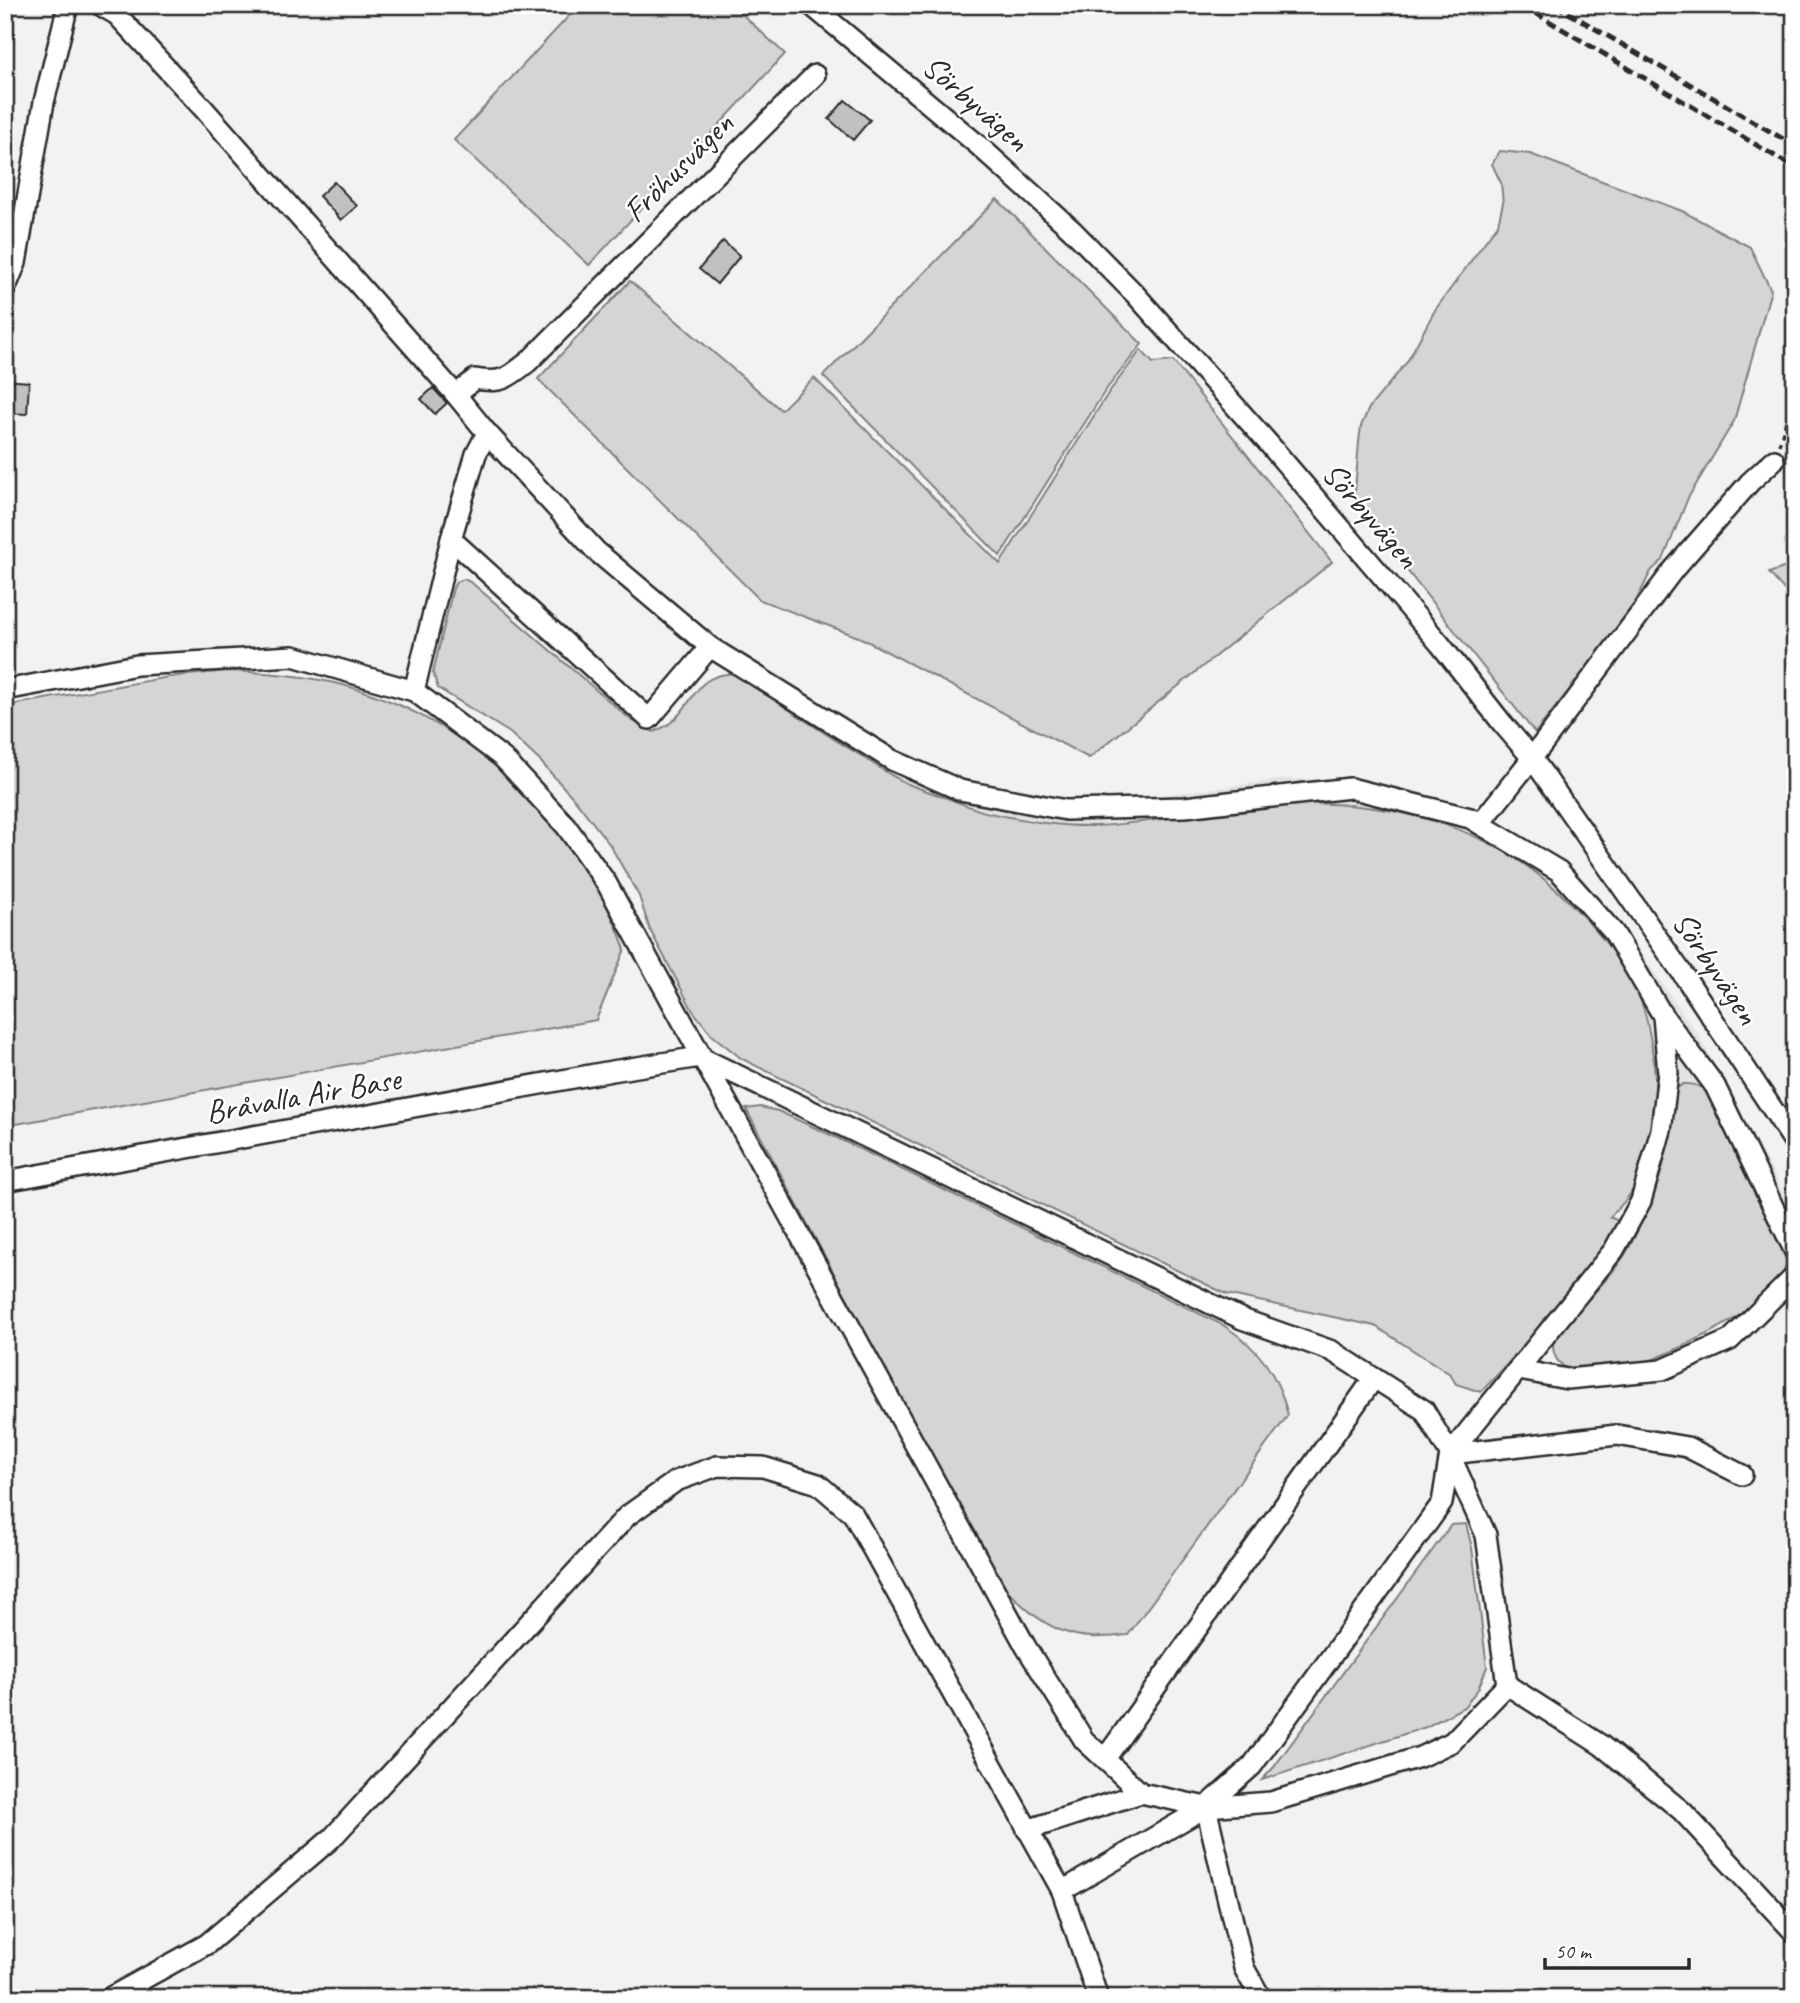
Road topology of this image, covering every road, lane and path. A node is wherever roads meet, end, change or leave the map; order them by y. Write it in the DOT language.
graph roads {
  1 [pos="68,5"];
  2 [pos="100,5"];
  3 [pos="811,5"];
  4 [pos="815,75"];
  5 [pos="5,289"];
  6 [pos="1795,390"];
  7 [pos="456,395"];
  8 [pos="487,433"];
  9 [pos="1774,460"];
  10 [pos="451,539"];
  11 [pos="710,646"];
  12 [pos="5,690"];
  13 [pos="414,691"];
  14 [pos="1532,758"];
  15 [pos="1479,824"];
  16 [pos="1663,1016"];
  17 [pos="700,1057"];
  18 [pos="1795,1143"];
  19 [pos="5,1181"];
  20 [pos="1794,1249"];
  21 [pos="1795,1276"];
  22 [pos="1519,1370"];
  23 [pos="1374,1378"];
  24 [pos="1450,1454"];
  25 [pos="1742,1475"];
  26 [pos="1507,1685"];
  27 [pos="1105,1759"];
  28 [pos="1141,1793"];
  29 [pos="1206,1807"];
  30 [pos="1027,1830"];
  31 [pos="1062,1891"];
  32 [pos="1795,1933"];
  33 [pos="109,1998"];
  34 [pos="1098,1998"];
  35 [pos="1261,1998"];
  1 -- 5 [label="street"];
  2 -- 7 [label="street"];
  3 -- 14 [label="street, Sörbyvägen"];
  4 -- 7 [label="street, Fröhusvägen"];
  6 -- 9 [label="path"];
  7 -- 8 [label="street"];
  8 -- 10 [label="street"];
  8 -- 11 [label="street"];
  9 -- 14 [label="street"];
  10 -- 11 [label="street"];
  10 -- 13 [label="street"];
  11 -- 15 [label="street"];
  12 -- 13 [label="street"];
  13 -- 17 [label="street"];
  14 -- 15 [label="street"];
  14 -- 18 [label="street, Sörbyvägen"];
  15 -- 16 [label="street"];
  16 -- 20 [label="street"];
  16 -- 22 [label="street"];
  17 -- 19 [label="street, Bråvalla Air Base"];
  17 -- 23 [label="street"];
  17 -- 27 [label="street"];
  21 -- 22 [label="street"];
  22 -- 24 [label="street"];
  23 -- 24 [label="street"];
  23 -- 27 [label="street"];
  24 -- 25 [label="street"];
  24 -- 26 [label="street"];
  24 -- 29 [label="street"];
  26 -- 29 [label="street"];
  26 -- 32 [label="street"];
  27 -- 28 [label="street"];
  28 -- 29 [label="street"];
  28 -- 30 [label="street"];
  29 -- 31 [label="street"];
  29 -- 35 [label="street"];
  30 -- 31 [label="street"];
  30 -- 33 [label="street"];
  31 -- 34 [label="street"];
}
